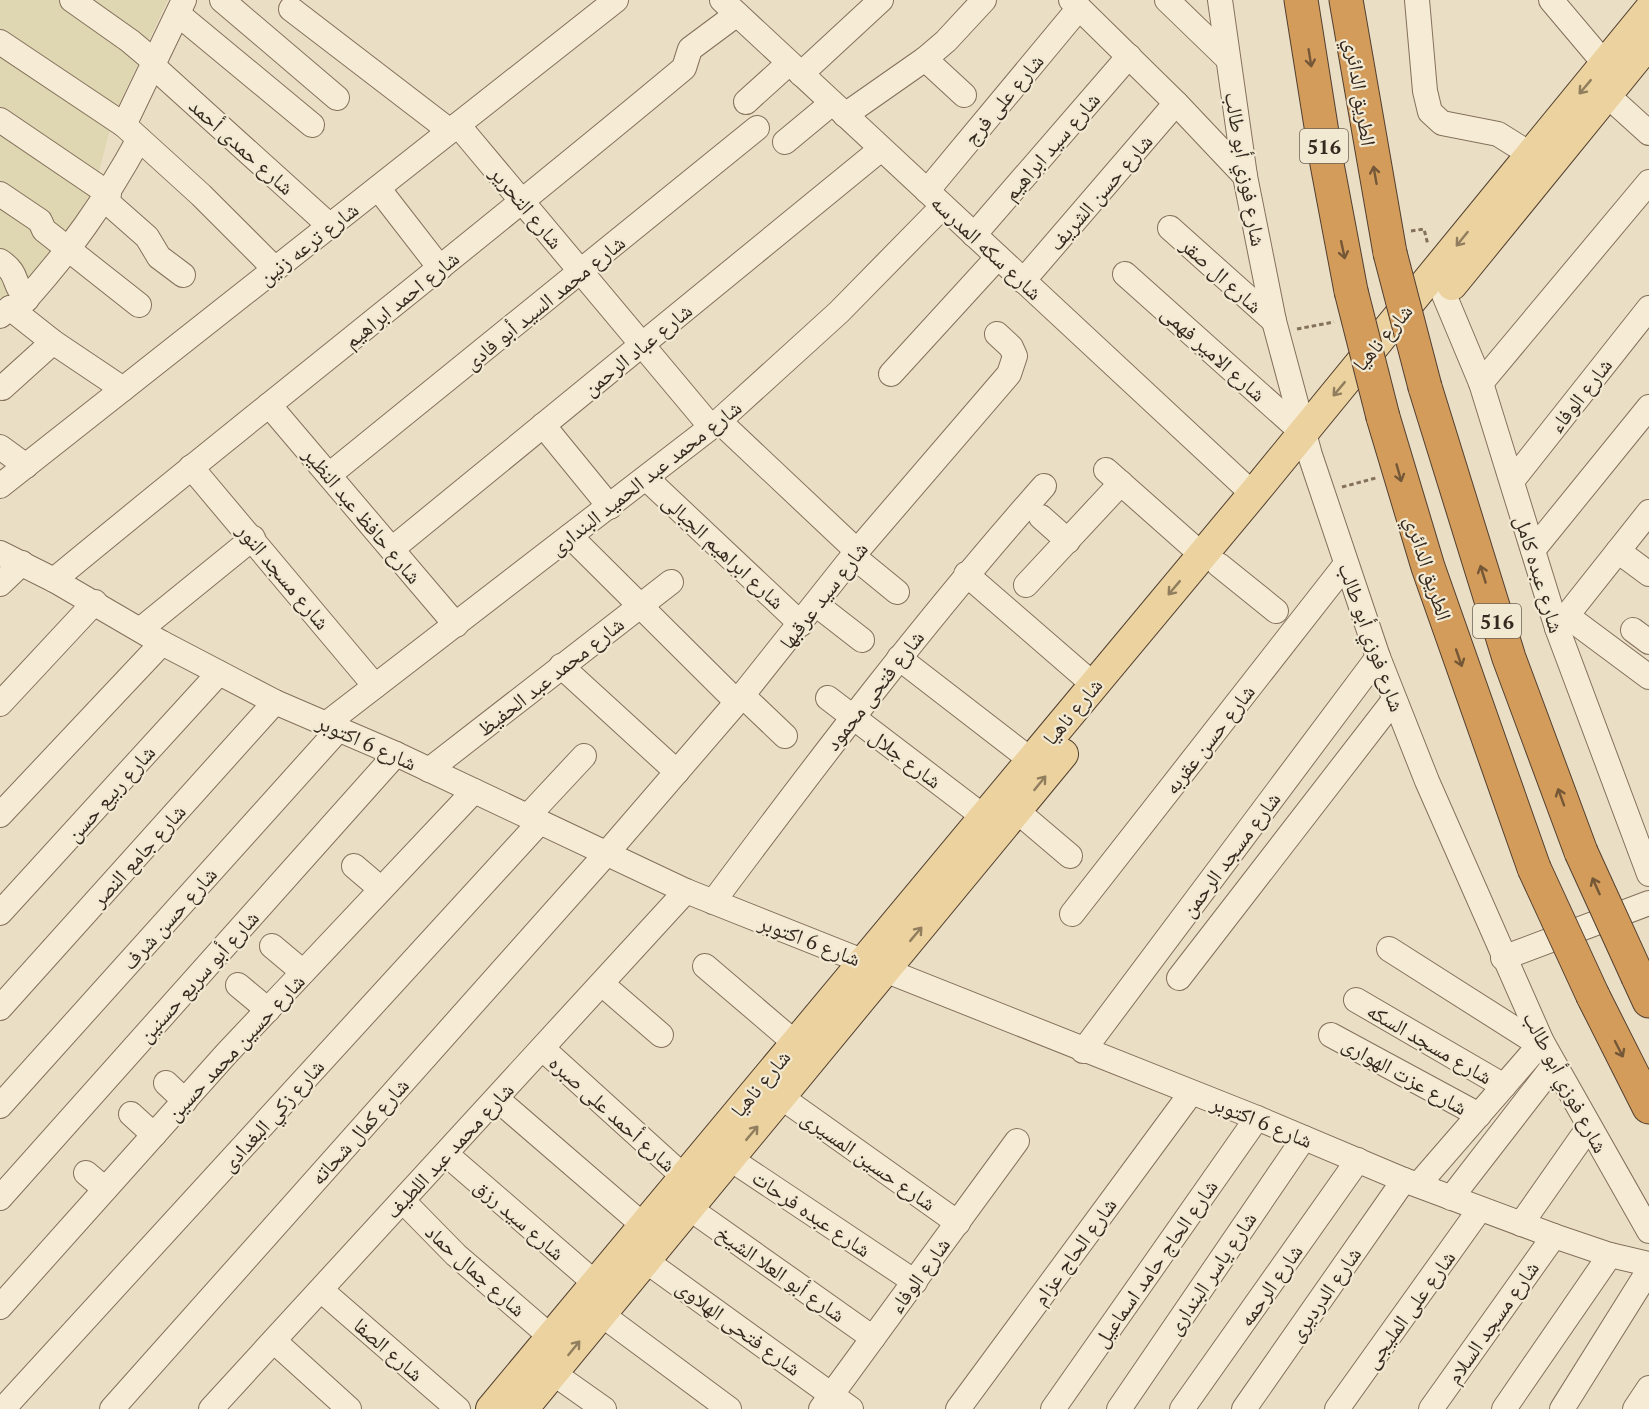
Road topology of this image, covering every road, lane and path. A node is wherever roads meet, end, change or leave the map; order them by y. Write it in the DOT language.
graph roads {
  1 [pos="72,0"];
  2 [pos="222,0"];
  3 [pos="616,0"];
  4 [pos="881,0"];
  5 [pos="984,0"];
  6 [pos="1167,0"];
  7 [pos="1220,0"];
  8 [pos="1302,0"];
  9 [pos="1346,0"];
  10 [pos="1417,0"];
  11 [pos="1551,0"];
  12 [pos="1075,4"];
  13 [pos="181,7"];
  14 [pos="736,7"];
  15 [pos="291,9"];
  16 [pos="1649,10"];
  17 [pos="0,42"];
  18 [pos="1649,43"];
  19 [pos="1129,56"];
  20 [pos="925,59"];
  21 [pos="1228,59"];
  22 [pos="154,64"];
  23 [pos="1605,64"];
  24 [pos="795,68"];
  25 [pos="964,95"];
  26 [pos="1607,95"];
  27 [pos="338,98"];
  28 [pos="746,102"];
  29 [pos="1176,103"];
  30 [pos="839,109"];
  31 [pos="0,120"];
  32 [pos="312,125"];
  33 [pos="454,128"];
  34 [pos="758,128"];
  35 [pos="131,132"];
  36 [pos="1649,133"];
  37 [pos="785,142"];
  38 [pos="881,149"];
  39 [pos="1530,154"];
  40 [pos="1245,176"];
  41 [pos="1649,182"];
  42 [pos="378,188"];
  43 [pos="0,194"];
  44 [pos="107,197"];
  45 [pos="935,198"];
  46 [pos="524,202"];
  47 [pos="330,226"];
  48 [pos="1170,228"];
  49 [pos="974,235"];
  50 [pos="71,249"];
  51 [pos="998,257"];
  52 [pos="0,261"];
  53 [pos="274,268"];
  54 [pos="440,268"];
  55 [pos="581,273"];
  56 [pos="1125,274"];
  57 [pos="183,275"];
  58 [pos="1023,281"];
  59 [pos="1440,283"];
  60 [pos="139,305"];
  61 [pos="12,308"];
  62 [pos="1649,308"];
  63 [pos="1274,321"];
  64 [pos="997,334"];
  65 [pos="53,342"];
  66 [pos="642,344"];
  67 [pos="891,374"];
  68 [pos="1481,383"];
  69 [pos="2,388"];
  70 [pos="123,389"];
  71 [pos="269,405"];
  72 [pos="1649,407"];
  73 [pos="715,424"];
  74 [pos="543,425"];
  75 [pos="1306,439"];
  76 [pos="0,447"];
  77 [pos="26,466"];
  78 [pos="191,467"];
  79 [pos="1399,471"];
  80 [pos="329,475"];
  81 [pos="646,478"];
  82 [pos="1512,481"];
  83 [pos="0,486"];
  84 [pos="1044,486"];
  85 [pos="1323,493"];
  86 [pos="1253,494"];
  87 [pos="610,507"];
  88 [pos="1649,512"];
  89 [pos="1041,517"];
  90 [pos="570,536"];
  91 [pos="253,538"];
  92 [pos="1068,541"];
  93 [pos="392,549"];
  94 [pos="1533,550"];
  95 [pos="1618,551"];
  96 [pos="0,553"];
  97 [pos="855,554"];
  98 [pos="1210,560"];
  99 [pos="22,563"];
  100 [pos="1346,564"];
  101 [pos="966,574"];
  102 [pos="1649,574"];
  103 [pos="54,580"];
  104 [pos="671,582"];
  105 [pos="0,584"];
  106 [pos="1026,585"];
  107 [pos="897,592"];
  108 [pos="95,602"];
  109 [pos="817,605"];
  110 [pos="640,606"];
  111 [pos="1276,611"];
  112 [pos="1562,622"];
  113 [pos="801,624"];
  114 [pos="456,626"];
  115 [pos="141,629"];
  116 [pos="862,640"];
  117 [pos="162,643"];
  118 [pos="1378,657"];
  119 [pos="899,658"];
  120 [pos="561,666"];
  121 [pos="219,674"];
  122 [pos="1649,677"];
  123 [pos="1094,685"];
  124 [pos="375,686"];
  125 [pos="828,698"];
  126 [pos="740,699"];
  127 [pos="1394,700"];
  128 [pos="275,702"];
  129 [pos="0,704"];
  130 [pos="852,716"];
  131 [pos="332,727"];
  132 [pos="1068,732"];
  133 [pos="785,736"];
  134 [pos="396,754"];
  135 [pos="584,756"];
  136 [pos="1031,760"];
  137 [pos="429,770"];
  138 [pos="676,772"];
  139 [pos="474,791"];
  140 [pos="1017,812"];
  141 [pos="0,815"];
  142 [pos="984,817"];
  143 [pos="534,819"];
  144 [pos="606,854"];
  145 [pos="1070,856"];
  146 [pos="354,866"];
  147 [pos="1649,874"];
  148 [pos="381,889"];
  149 [pos="686,891"];
  150 [pos="712,902"];
  151 [pos="1649,903"];
  152 [pos="0,913"];
  153 [pos="1072,914"];
  154 [pos="272,946"];
  155 [pos="1389,949"];
  156 [pos="1503,958"];
  157 [pos="874,965"];
  158 [pos="705,966"];
  159 [pos="303,972"];
  160 [pos="1179,978"];
  161 [pos="602,984"];
  162 [pos="238,985"];
  163 [pos="1643,989"];
  164 [pos="1356,1000"];
  165 [pos="0,1008"];
  166 [pos="268,1010"];
  167 [pos="661,1035"];
  168 [pos="1331,1035"];
  169 [pos="794,1042"];
  170 [pos="1541,1044"];
  171 [pos="543,1049"];
  172 [pos="1083,1051"];
  173 [pos="1554,1065"];
  174 [pos="166,1083"];
  175 [pos="1504,1086"];
  176 [pos="1191,1092"];
  177 [pos="781,1097"];
  178 [pos="497,1099"];
  179 [pos="184,1101"];
  180 [pos="0,1106"];
  181 [pos="1649,1107"];
  182 [pos="131,1114"];
  183 [pos="1479,1116"];
  184 [pos="1257,1118"];
  185 [pos="1589,1127"];
  186 [pos="154,1134"];
  187 [pos="1304,1138"];
  188 [pos="1017,1141"];
  189 [pos="720,1152"];
  190 [pos="446,1154"];
  191 [pos="1358,1160"];
  192 [pos="86,1173"];
  193 [pos="683,1176"];
  194 [pos="1411,1183"];
  195 [pos="105,1189"];
  196 [pos="0,1198"];
  197 [pos="1451,1198"];
  198 [pos="403,1201"];
  199 [pos="689,1208"];
  200 [pos="1480,1209"];
  201 [pos="958,1223"];
  202 [pos="1521,1224"];
  203 [pos="643,1225"];
  204 [pos="1649,1231"];
  205 [pos="1554,1236"];
  206 [pos="1610,1255"];
  207 [pos="646,1261"];
  208 [pos="1649,1264"];
  209 [pos="1649,1270"];
  210 [pos="915,1282"];
  211 [pos="595,1283"];
  212 [pos="321,1290"];
  213 [pos="0,1307"];
  214 [pos="601,1314"];
  215 [pos="551,1337"];
  216 [pos="873,1338"];
  217 [pos="274,1341"];
  218 [pos="553,1373"];
  219 [pos="1649,1388"];
  220 [pos="826,1402"];
  221 [pos="224,1405"];
  222 [pos="3,1409"];
  223 [pos="112,1409"];
  224 [pos="350,1409"];
  225 [pos="458,1409"];
  226 [pos="491,1409"];
  227 [pos="523,1409"];
  228 [pos="604,1409"];
  229 [pos="729,1409"];
  230 [pos="851,1409"];
  231 [pos="958,1409"];
  232 [pos="1053,1409"];
  233 [pos="1119,1409"];
  234 [pos="1182,1409"];
  235 [pos="1244,1409"];
  236 [pos="1337,1409"];
  237 [pos="1431,1409"];
  238 [pos="1504,1409"];
  239 [pos="1562,1409"];
  240 [pos="1635,1409"];
  1 -- 22 [label="street, شارع حمدى أحمد"];
  2 -- 27 [label="street"];
  3 -- 33 [label="street, شارع ترعه زنين"];
  4 -- 24 [label="street"];
  5 -- 20 [label="street"];
  6 -- 21 [label="street"];
  7 -- 21 [label="street, شارع فوزي أبو طالب"];
  8 -- 79 [label="highway, الطريق الدائري / 516, one-way, bridge"];
  163 -- 9 [label="highway, الطريق الدائري / 516, one-way, bridge"];
  10 -- 39 [label="street"];
  11 -- 23 [label="street"];
  12 -- 19 [label="street"];
  12 -- 45 [label="street, شارع على فرج"];
  13 -- 22 [label="street"];
  13 -- 32 [label="street"];
  14 -- 24 [label="street, شارع سكه المدرسه"];
  14 -- 46 [label="street, شارع احمد ابراهيم"];
  15 -- 33 [label="street, شارع التحرير"];
  16 -- 23 [label="main road, شارع ناهيا"];
  17 -- 35 [label="street"];
  18 -- 26 [label="main road, شارع ناهيا"];
  19 -- 29 [label="street"];
  19 -- 49 [label="street, شارع سيد ابراهيم"];
  20 -- 25 [label="street"];
  20 -- 30 [label="street"];
  21 -- 40 [label="street, شارع فوزي أبو طالب"];
  22 -- 35 [label="street"];
  22 -- 47 [label="street, شارع حمدى أحمد"];
  23 -- 39 [label="main road, شارع ناهيا, one-way"];
  24 -- 28 [label="street"];
  24 -- 30 [label="street, شارع سكه المدرسه"];
  26 -- 36 [label="street"];
  26 -- 59 [label="main road, شارع ناهيا"];
  29 -- 40 [label="street"];
  29 -- 58 [label="street, شارع حسن الشريف"];
  30 -- 37 [label="street"];
  30 -- 38 [label="street, شارع سكه المدرسه"];
  31 -- 44 [label="street"];
  33 -- 42 [label="street, شارع ترعه زنين"];
  33 -- 46 [label="street, شارع التحرير"];
  34 -- 55 [label="street, شارع محمد السيد أبو فادى"];
  35 -- 44 [label="street"];
  35 -- 53 [label="street"];
  38 -- 45 [label="street, شارع سكه المدرسه"];
  38 -- 66 [label="street, شارع عباد الرحمن"];
  39 -- 59 [label="main road, شارع ناهيا, one-way"];
  40 -- 63 [label="street, شارع فوزي أبو طالب"];
  41 -- 68 [label="street"];
  42 -- 47 [label="street, شارع ترعه زنين"];
  42 -- 54 [label="street"];
  43 -- 50 [label="street"];
  44 -- 50 [label="street"];
  44 -- 57 [label="street"];
  45 -- 49 [label="street, شارع سكه المدرسه"];
  45 -- 73 [label="street, شارع محمد عبد الحميد البندارى"];
  46 -- 54 [label="street, شارع احمد ابراهيم"];
  46 -- 55 [label="street, شارع التحرير"];
  47 -- 53 [label="street, شارع ترعه زنين"];
  48 -- 63 [label="street, شارع ال صقر"];
  49 -- 51 [label="street, شارع سكه المدرسه"];
  50 -- 60 [label="street"];
  50 -- 61 [label="street"];
  51 -- 58 [label="street, شارع سكه المدرسه"];
  51 -- 67 [label="street"];
  52 -- 61 [label="street"];
  53 -- 70 [label="street, شارع ترعه زنين"];
  54 -- 71 [label="street, شارع احمد ابراهيم"];
  55 -- 66 [label="street, شارع التحرير"];
  55 -- 80 [label="street, شارع محمد السيد أبو فادى"];
  56 -- 75 [label="street, شارع الامير فهمى"];
  58 -- 86 [label="street, شارع سكه المدرسه"];
  59 -- 68 [label="street, شارع عبده كامل"];
  59 -- 75 [label="main road, شارع ناهيا"];
  61 -- 65 [label="street"];
  62 -- 82 [label="street, شارع الوفاء"];
  63 -- 75 [label="street, شارع فوزي أبو طالب"];
  64 -- 97 [label="street, شارع سيد عرقبها"];
  65 -- 69 [label="street"];
  65 -- 70 [label="street"];
  66 -- 73 [label="street, شارع التحرير"];
  66 -- 74 [label="street, شارع عباد الرحمن"];
  68 -- 82 [label="street, شارع عبده كامل"];
  70 -- 77 [label="street, شارع ترعه زنين"];
  71 -- 78 [label="street, شارع احمد ابراهيم"];
  71 -- 80 [label="street, شارع حافظ عبد النظير"];
  72 -- 94 [label="street"];
  73 -- 81 [label="street, شارع محمد عبد الحميد البندارى"];
  73 -- 97 [label="street, شارع التحرير"];
  74 -- 87 [label="street"];
  74 -- 93 [label="street, شارع عباد الرحمن"];
  75 -- 85 [label="street, شارع فوزي أبو طالب"];
  75 -- 86 [label="main road, شارع ناهيا"];
  75 -- 98 [label="main road, شارع ناهيا"];
  76 -- 77 [label="street"];
  77 -- 83 [label="street, شارع ترعه زنين"];
  78 -- 91 [label="street, شارع مسجد النور"];
  78 -- 103 [label="street, شارع احمد ابراهيم"];
  79 -- 85 [label="path"];
  79 -- 181 [label="highway, الطريق الدائري / 516, one-way, bridge"];
  80 -- 93 [label="street, شارع حافظ عبد النظير"];
  81 -- 87 [label="street, شارع محمد عبد الحميد البندارى"];
  81 -- 113 [label="street, شارع ابراهيم الجبالى"];
  82 -- 94 [label="street, شارع عبده كامل"];
  84 -- 101 [label="street, شارع فتحى محمود"];
  85 -- 100 [label="street, شارع فوزي أبو طالب"];
  86 -- 98 [label="main road, شارع ناهيا"];
  87 -- 90 [label="street, شارع محمد عبد الحميد البندارى"];
  88 -- 95 [label="street"];
  89 -- 92 [label="street"];
  90 -- 110 [label="street"];
  90 -- 114 [label="street, شارع محمد عبد الحميد البندارى"];
  91 -- 115 [label="street"];
  91 -- 124 [label="street, شارع مسجد النور"];
  92 -- 98 [label="street"];
  92 -- 106 [label="street"];
  93 -- 114 [label="street, شارع حافظ عبد النظير"];
  94 -- 112 [label="street, شارع عبده كامل"];
  95 -- 102 [label="street"];
  95 -- 112 [label="street"];
  96 -- 99 [label="street, شارع 6 اكتوبر"];
  97 -- 107 [label="street, شارع التحرير"];
  97 -- 109 [label="street, شارع سيد عرقبها"];
  98 -- 111 [label="street"];
  98 -- 123 [label="main road, شارع ناهيا, one-way"];
  98 -- 132 [label="main road, شارع ناهيا"];
  99 -- 103 [label="street, شارع 6 اكتوبر"];
  99 -- 105 [label="street"];
  100 -- 118 [label="street, شارع فوزي أبو طالب"];
  100 -- 153 [label="street, شارع حسن عقربه"];
  101 -- 119 [label="street, شارع فتحى محمود"];
  101 -- 123 [label="street"];
  103 -- 108 [label="street, شارع 6 اكتوبر"];
  104 -- 110 [label="street, شارع محمد عبد الحفيظ"];
  108 -- 115 [label="street, شارع 6 اكتوبر"];
  108 -- 129 [label="street"];
  109 -- 113 [label="street, شارع سيد عرقبها"];
  109 -- 116 [label="street"];
  110 -- 120 [label="street, شارع محمد عبد الحفيظ"];
  110 -- 126 [label="street"];
  112 -- 122 [label="street"];
  112 -- 147 [label="street, شارع عبده كامل"];
  113 -- 126 [label="street, شارع سيد عرقبها"];
  114 -- 124 [label="street, شارع محمد عبد الحميد البندارى"];
  115 -- 117 [label="street, شارع 6 اكتوبر"];
  117 -- 121 [label="street, شارع 6 اكتوبر"];
  117 -- 141 [label="street"];
  118 -- 127 [label="street, شارع فوزي أبو طالب"];
  118 -- 172 [label="street, شارع مسجد الرحمن"];
  119 -- 130 [label="street, شارع فتحى محمود"];
  119 -- 136 [label="street"];
  120 -- 137 [label="street, شارع محمد عبد الحفيظ"];
  120 -- 138 [label="street"];
  121 -- 128 [label="street, شارع 6 اكتوبر"];
  121 -- 152 [label="street, شارع ربيع حسن"];
  123 -- 132 [label="main road, شارع ناهيا"];
  124 -- 131 [label="street, شارع محمد عبد الحميد البندارى"];
  125 -- 130 [label="street, شارع جلال"];
  126 -- 133 [label="street"];
  126 -- 138 [label="street, شارع سيد عرقبها"];
  127 -- 156 [label="street, شارع فوزي أبو طالب"];
  127 -- 160 [label="street"];
  128 -- 131 [label="street, شارع 6 اكتوبر"];
  128 -- 165 [label="street, شارع جامع النصر"];
  130 -- 142 [label="street, شارع جلال"];
  130 -- 150 [label="street, شارع فتحى محمود"];
  131 -- 134 [label="street, شارع 6 اكتوبر"];
  131 -- 180 [label="street, شارع حسن شرف"];
  132 -- 136 [label="main road, شارع ناهيا"];
  140 -- 132 [label="main road, شارع ناهيا, one-way"];
  134 -- 137 [label="street, شارع 6 اكتوبر"];
  134 -- 196 [label="street, شارع أبو سريع حسنين"];
  135 -- 143 [label="street, شارع زكي البغدادى"];
  136 -- 142 [label="main road, شارع ناهيا"];
  137 -- 139 [label="street, شارع 6 اكتوبر"];
  138 -- 144 [label="street, شارع سيد عرقبها"];
  139 -- 143 [label="street, شارع 6 اكتوبر"];
  139 -- 148 [label="street, شارع حسين محمد حسين"];
  140 -- 145 [label="street"];
  157 -- 140 [label="main road, شارع ناهيا, one-way"];
  142 -- 157 [label="main road, شارع ناهيا"];
  143 -- 144 [label="street, شارع 6 اكتوبر"];
  143 -- 222 [label="street, شارع زكي البغدادى"];
  144 -- 149 [label="street, شارع 6 اكتوبر"];
  144 -- 223 [label="street, شارع كمال شحاته"];
  146 -- 148 [label="street"];
  148 -- 159 [label="street, شارع حسين محمد حسين"];
  149 -- 150 [label="street, شارع 6 اكتوبر"];
  149 -- 161 [label="street, شارع محمد عبد اللطيف"];
  150 -- 157 [label="street, شارع 6 اكتوبر"];
  151 -- 156 [label="street"];
  154 -- 159 [label="street"];
  155 -- 170 [label="street"];
  156 -- 170 [label="street, شارع فوزي أبو طالب"];
  157 -- 169 [label="main road, شارع ناهيا"];
  157 -- 172 [label="street, شارع 6 اكتوبر"];
  157 -- 177 [label="main road, شارع ناهيا"];
  158 -- 169 [label="street"];
  159 -- 166 [label="street, شارع حسين محمد حسين"];
  161 -- 167 [label="street"];
  161 -- 171 [label="street, شارع محمد عبد اللطيف"];
  162 -- 166 [label="street"];
  164 -- 175 [label="street, شارع مسجد السكه"];
  166 -- 179 [label="street, شارع حسين محمد حسين"];
  168 -- 183 [label="street, شارع عزت الهوارى"];
  169 -- 189 [label="main road, شارع ناهيا"];
  170 -- 173 [label="street, شارع فوزي أبو طالب"];
  170 -- 175 [label="street, شارع الدرديرى"];
  171 -- 178 [label="street, شارع محمد عبد اللطيف"];
  171 -- 193 [label="street, شارع أحمد على صبره"];
  172 -- 176 [label="street, شارع 6 اكتوبر"];
  173 -- 185 [label="street, شارع فوزي أبو طالب"];
  173 -- 197 [label="street"];
  174 -- 179 [label="street"];
  175 -- 183 [label="street, شارع الدرديرى"];
  176 -- 184 [label="street, شارع 6 اكتوبر"];
  176 -- 231 [label="street, شارع الحاج عزام"];
  189 -- 177 [label="main road, شارع ناهيا, one-way"];
  177 -- 201 [label="street, شارع حسين المسيرى"];
  178 -- 190 [label="street, شارع محمد عبد اللطيف"];
  178 -- 203 [label="street"];
  179 -- 186 [label="street, شارع حسين محمد حسين"];
  182 -- 186 [label="street"];
  183 -- 194 [label="street, شارع الدرديرى"];
  184 -- 187 [label="street, شارع 6 اكتوبر"];
  184 -- 232 [label="street, شارع الحاج حامد اسماعيل"];
  185 -- 202 [label="street"];
  185 -- 204 [label="street, شارع فوزي أبو طالب"];
  186 -- 195 [label="street, شارع حسين محمد حسين"];
  187 -- 191 [label="street, شارع 6 اكتوبر"];
  187 -- 233 [label="street, شارع ياسر البندارى"];
  188 -- 201 [label="street, شارع الوفاء"];
  189 -- 193 [label="main road, شارع ناهيا"];
  189 -- 199 [label="main road, شارع ناهيا"];
  189 -- 210 [label="street, شارع عبده فرحات"];
  190 -- 198 [label="street, شارع محمد عبد اللطيف"];
  190 -- 211 [label="street, شارع سيد رزق"];
  191 -- 194 [label="street, شارع 6 اكتوبر"];
  191 -- 234 [label="street, شارع الرحمه"];
  192 -- 195 [label="street"];
  193 -- 203 [label="main road, شارع ناهيا"];
  194 -- 197 [label="street, شارع 6 اكتوبر"];
  194 -- 235 [label="street, شارع الدرديرى"];
  195 -- 213 [label="street, شارع حسين محمد حسين"];
  197 -- 200 [label="street, شارع 6 اكتوبر"];
  198 -- 212 [label="street, شارع محمد عبد اللطيف"];
  198 -- 215 [label="street, شارع جمال حماد"];
  199 -- 207 [label="main road, شارع ناهيا"];
  199 -- 216 [label="street, شارع أبو العلا الشيخ"];
  200 -- 202 [label="street, شارع 6 اكتوبر"];
  200 -- 236 [label="street, شارع على المليجى"];
  201 -- 210 [label="street, شارع الوفاء"];
  202 -- 205 [label="street, شارع 6 اكتوبر"];
  203 -- 211 [label="main road, شارع ناهيا"];
  205 -- 206 [label="street, شارع 6 اكتوبر"];
  205 -- 237 [label="street, شارع مسجد السلام"];
  206 -- 208 [label="street, شارع 6 اكتوبر"];
  206 -- 238 [label="street"];
  207 -- 214 [label="main road, شارع ناهيا"];
  207 -- 220 [label="street, شارع فتحى الهلاوى"];
  209 -- 239 [label="street"];
  210 -- 216 [label="street, شارع الوفاء"];
  211 -- 215 [label="main road, شارع ناهيا"];
  212 -- 217 [label="street, شارع محمد عبد اللطيف"];
  212 -- 225 [label="street, شارع الصفا"];
  218 -- 214 [label="main road, شارع ناهيا, one-way"];
  214 -- 229 [label="street"];
  215 -- 226 [label="main road, شارع ناهيا"];
  216 -- 220 [label="street, شارع الوفاء"];
  217 -- 221 [label="street, شارع محمد عبد اللطيف"];
  217 -- 224 [label="street"];
  218 -- 227 [label="main road, شارع ناهيا"];
  218 -- 228 [label="street"];
  219 -- 240 [label="street"];
  220 -- 230 [label="street, شارع فتحى الهلاوى"];
}
